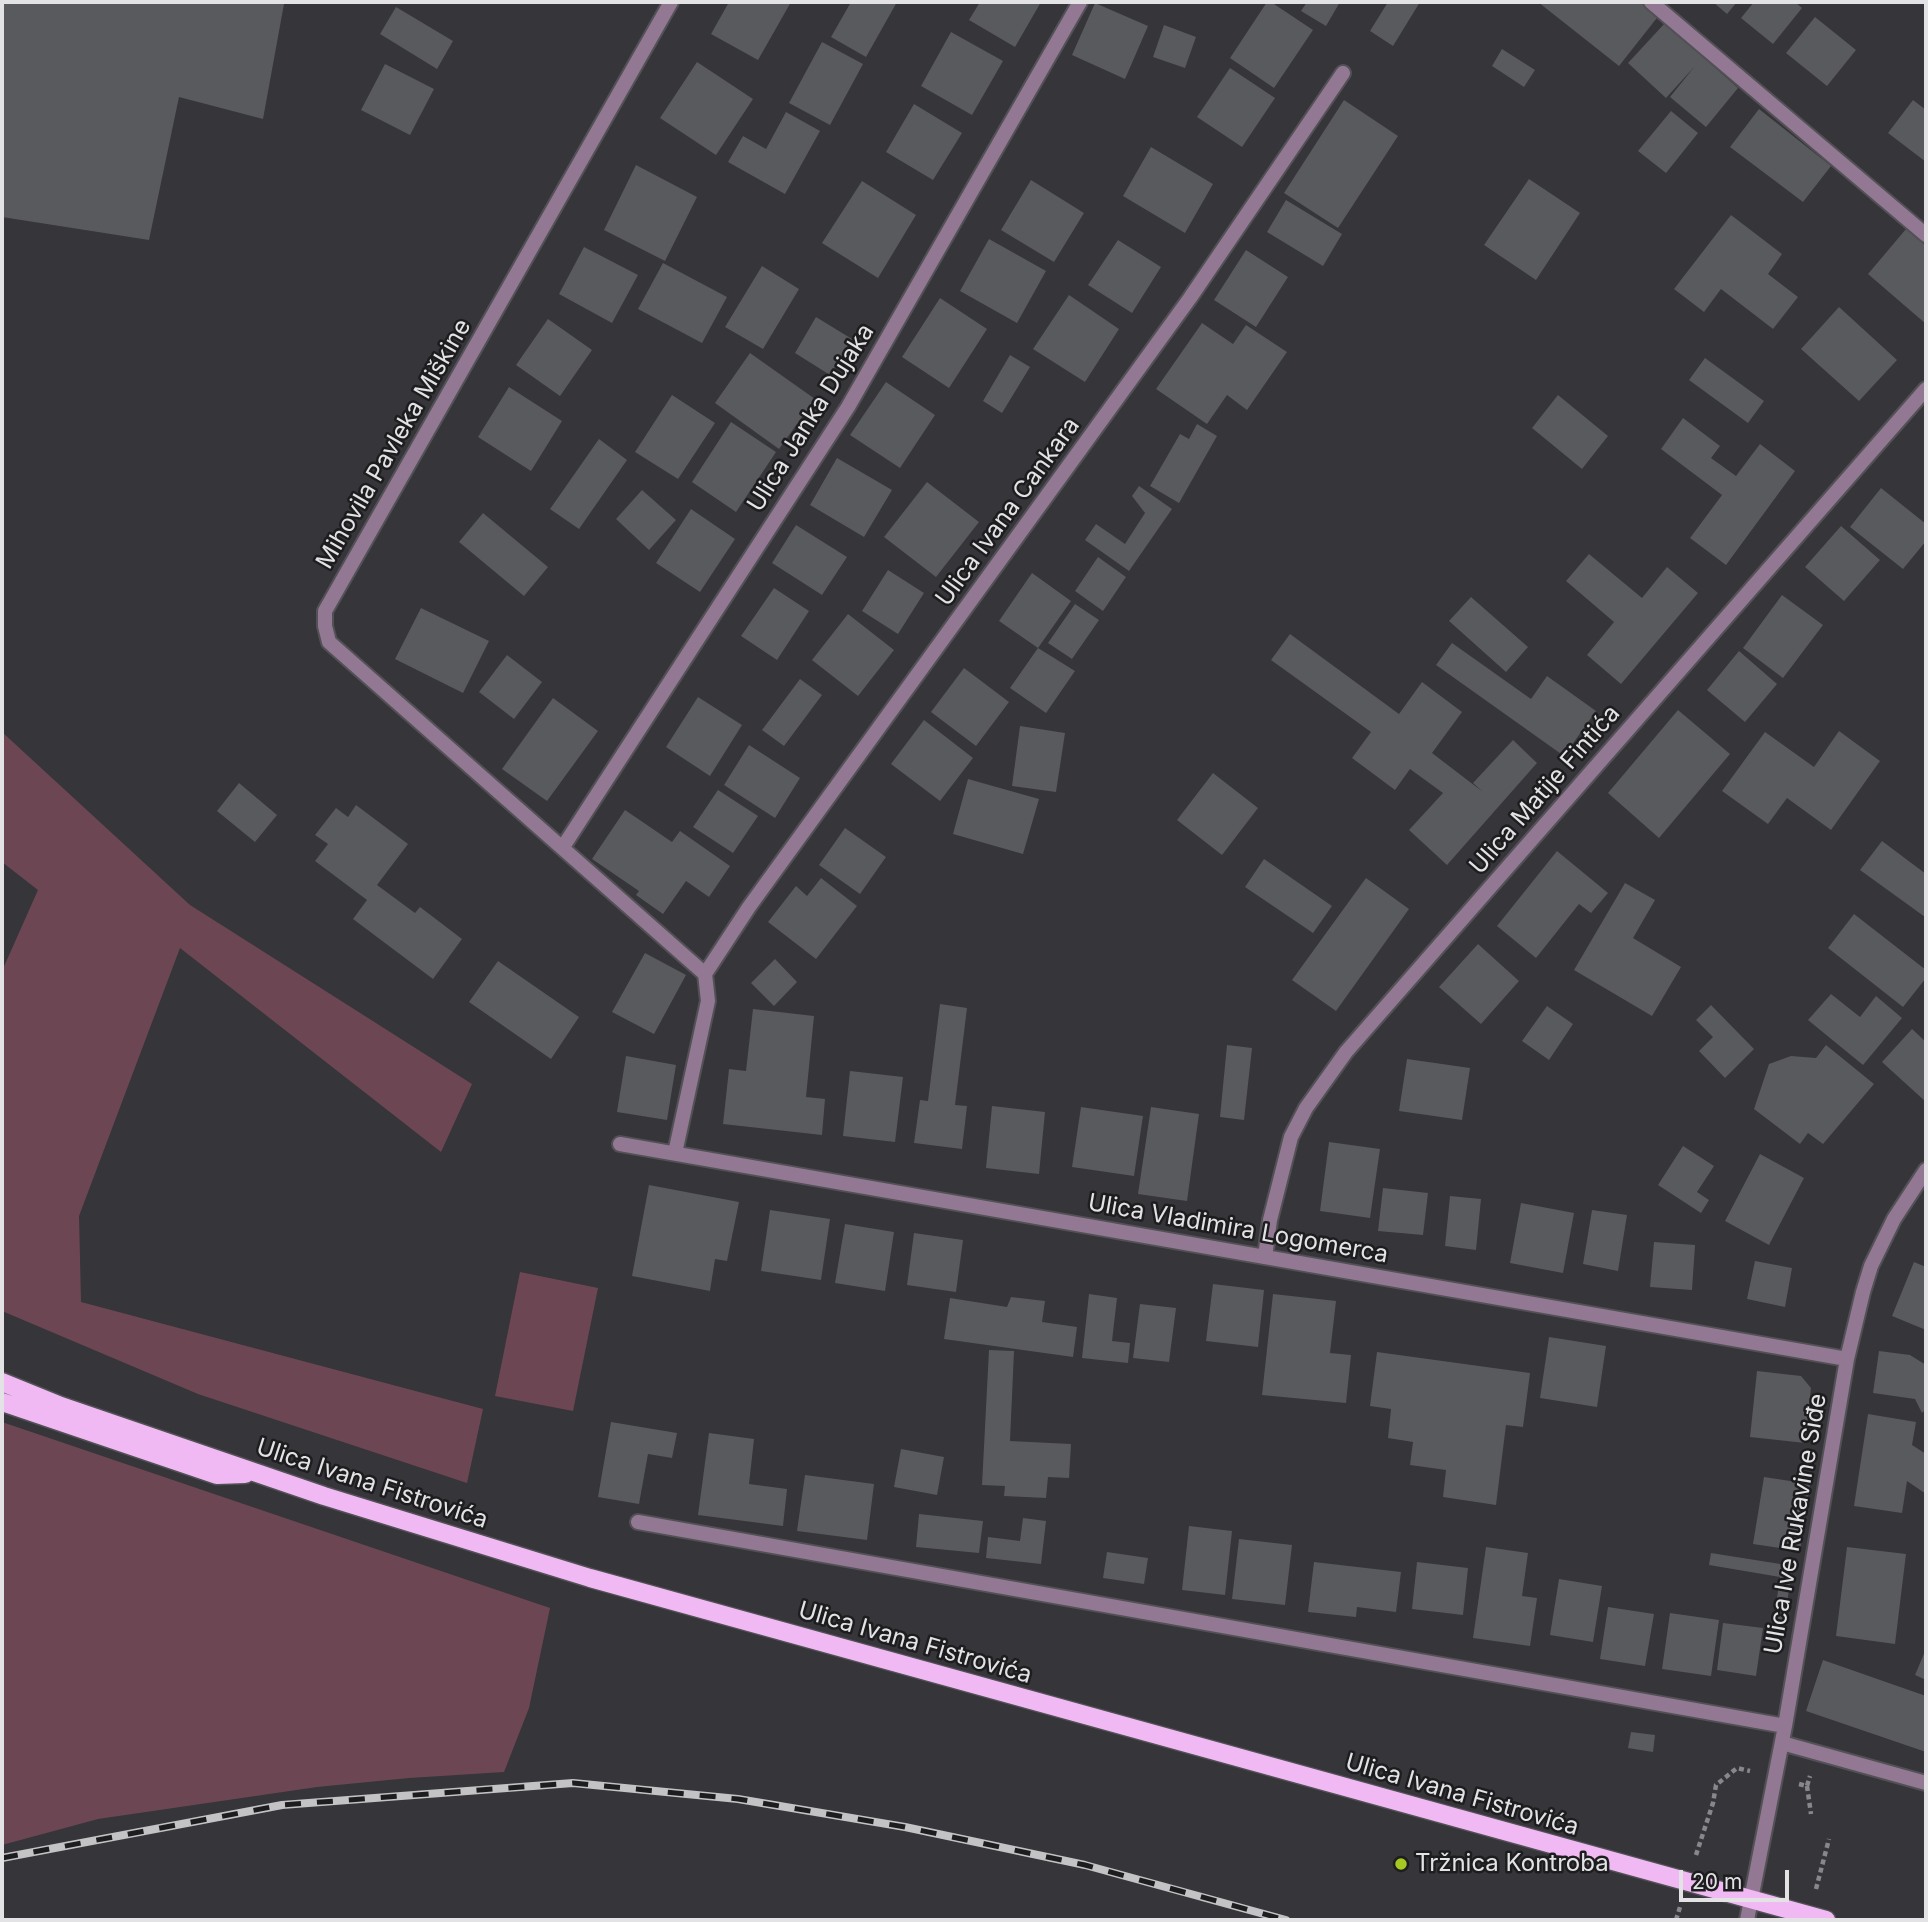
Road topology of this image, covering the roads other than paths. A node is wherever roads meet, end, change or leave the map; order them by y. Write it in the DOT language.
graph roads {
  1 [pos="671,2"];
  2 [pos="1080,2"];
  3 [pos="1651,2"];
  4 [pos="1343,73"];
  5 [pos="1926,234"];
  6 [pos="1926,389"];
  7 [pos="563,847"];
  8 [pos="705,974"];
  9 [pos="620,1144"];
  10 [pos="675,1153"];
  11 [pos="1926,1170"];
  12 [pos="1265,1257"];
  13 [pos="1847,1359"];
  14 [pos="2,1382"];
  15 [pos="2,1402"];
  16 [pos="260,1474"];
  17 [pos="638,1522"];
  18 [pos="1784,1726"];
  19 [pos="1782,1743"];
  20 [pos="1926,1783"];
  21 [pos="1751,1901"];
  22 [pos="1817,1918"];
  23 [pos="1747,1920"];
  1 -- 7 [label="street, Mihovila Pavleka Miškine"];
  2 -- 7 [label="street, Ulica Janka Dujaka"];
  3 -- 5 [label="street"];
  4 -- 8 [label="street, Ulica Ivana Cankara"];
  6 -- 12 [label="street, Ulica Matije Fintića"];
  7 -- 8 [label="street, Mihovila Pavleka Miškine"];
  8 -- 10 [label="street"];
  9 -- 10 [label="street, Ulica Vladimira Logomerca"];
  10 -- 12 [label="street, Ulica Vladimira Logomerca"];
  11 -- 13 [label="street, Ulica Ive Rukavine Siđe"];
  12 -- 13 [label="street, Ulica Vladimira Logomerca"];
  13 -- 18 [label="street, Ulica Ive Rukavine Siđe"];
  14 -- 16 [label="main road, Ulica Ivana Fistrovića"];
  15 -- 16 [label="main road"];
  16 -- 21 [label="main road, Ulica Ivana Fistrovića"];
  17 -- 18 [label="street"];
  18 -- 19 [label="street, Ulica Ive Rukavine Siđe"];
  19 -- 20 [label="street"];
  19 -- 21 [label="street, Ulica Ive Rukavine Siđe"];
  21 -- 22 [label="main road, Ulica Ivana Fistrovića"];
  21 -- 23 [label="street, Ulica Ive Rukavine Siđe"];
}
